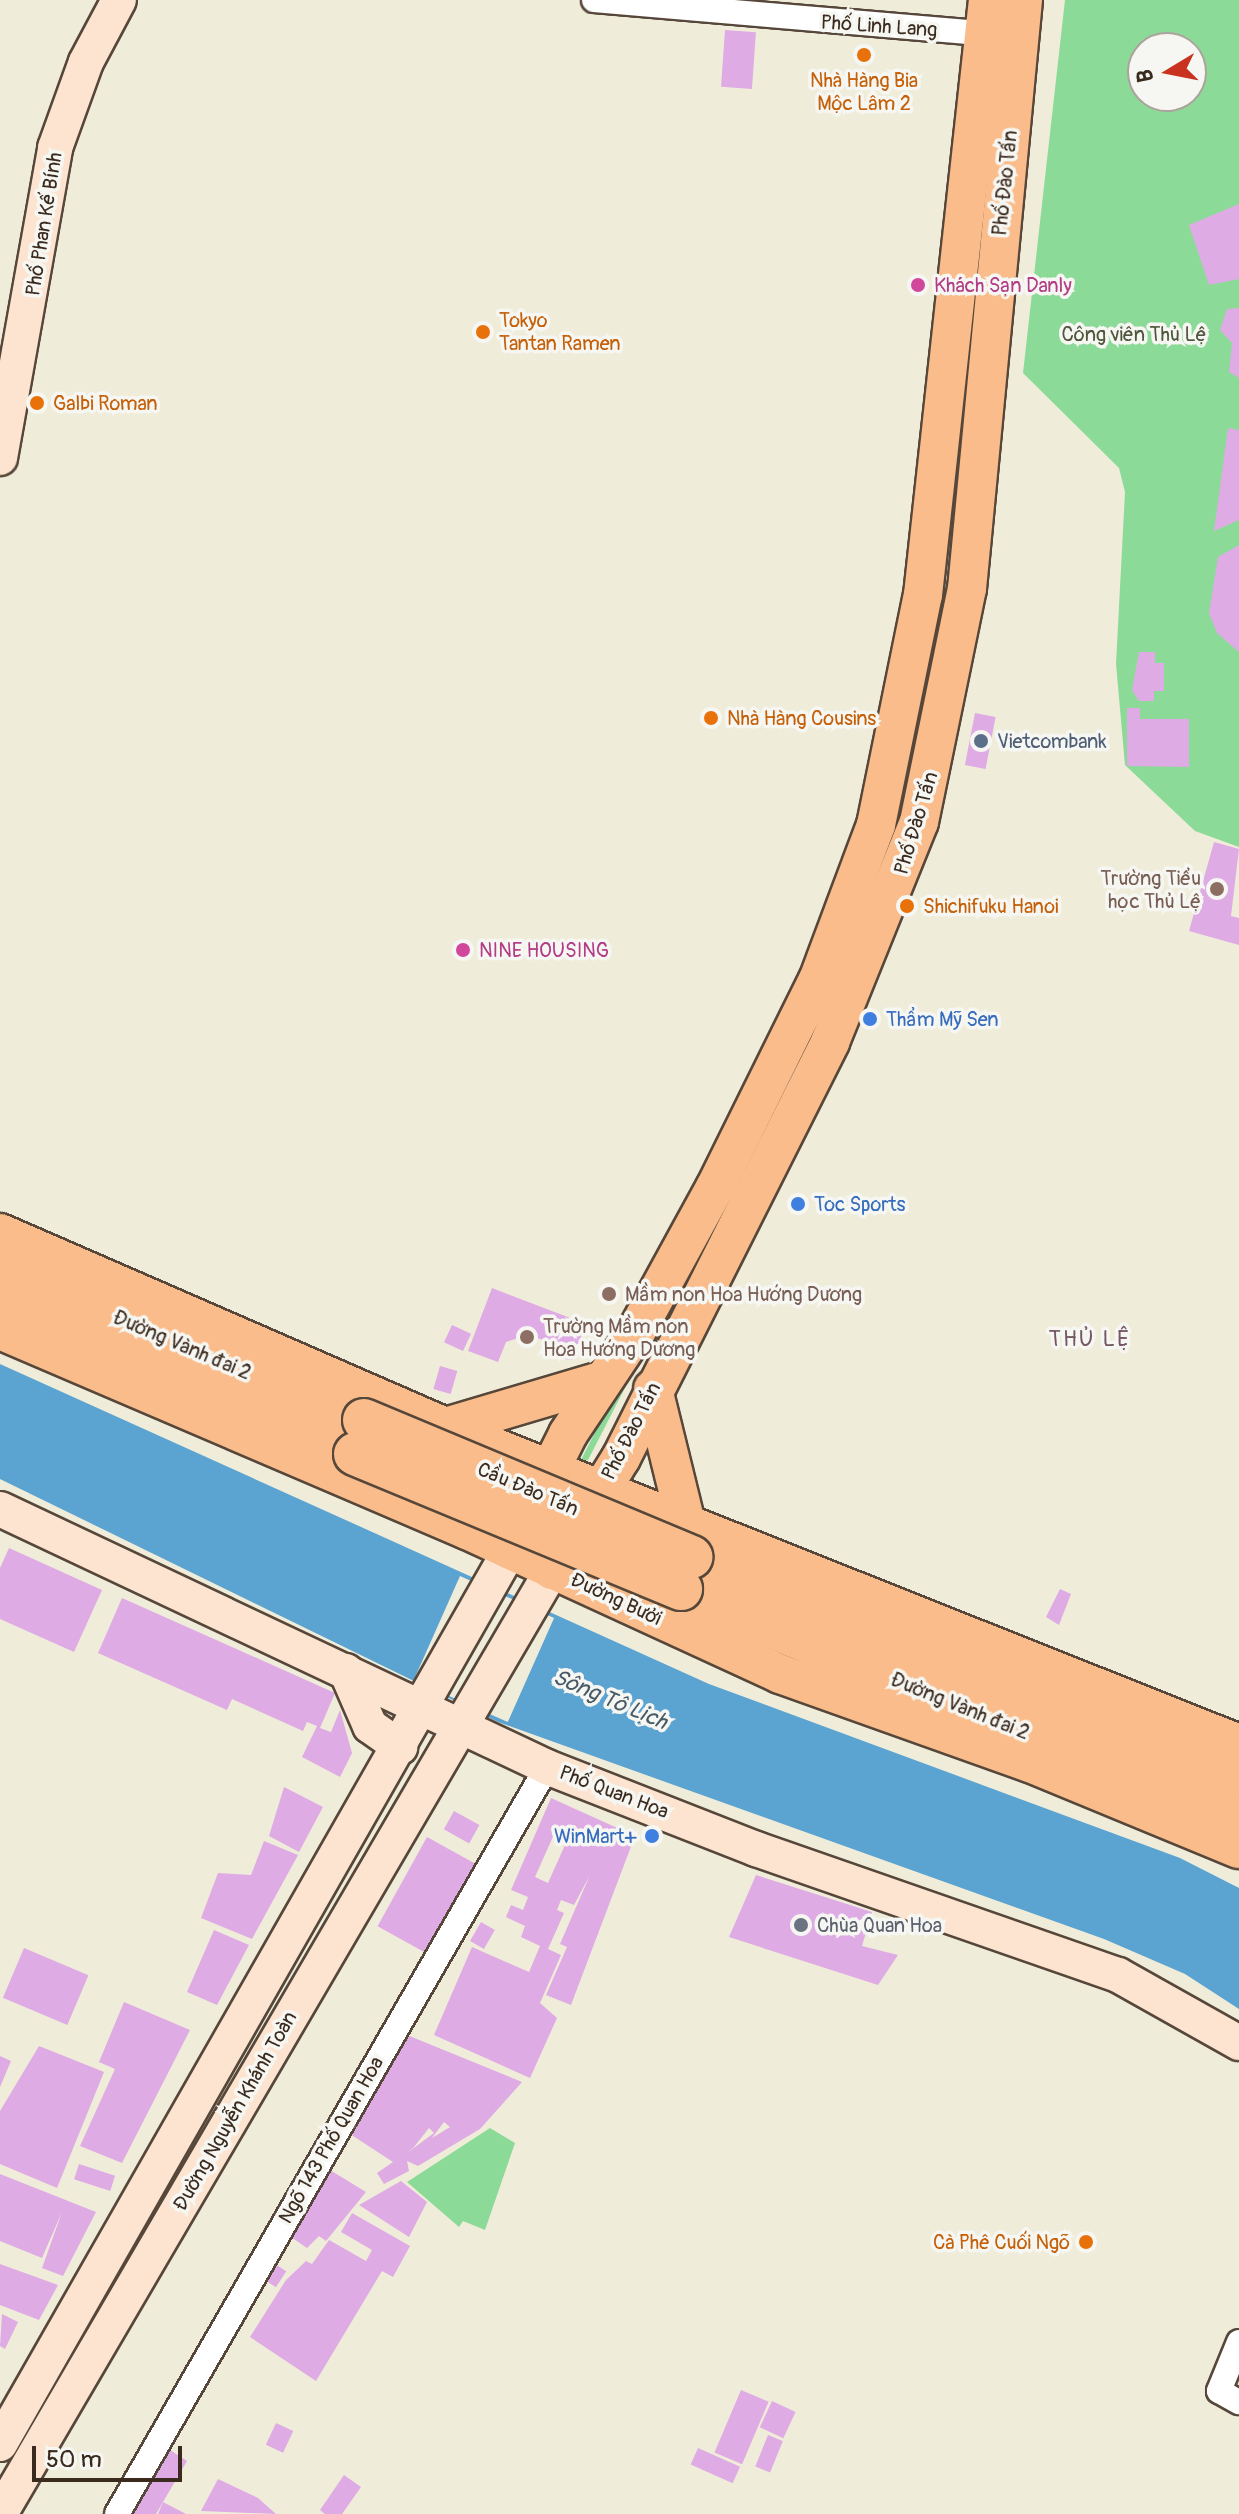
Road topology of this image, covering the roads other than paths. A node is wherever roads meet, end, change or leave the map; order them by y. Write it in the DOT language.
graph roads {
  1 [pos="119,0"];
  2 [pos="594,0"];
  3 [pos="1023,0"];
  4 [pos="997,24"];
  5 [pos="0,458"];
  6 [pos="802,1054"];
  7 [pos="0,1233"];
  8 [pos="0,1268"];
  9 [pos="0,1302"];
  10 [pos="0,1330"];
  11 [pos="601,1381"];
  12 [pos="653,1389"];
  13 [pos="458,1431"];
  14 [pos="359,1437"];
  15 [pos="552,1465"];
  16 [pos="604,1486"];
  17 [pos="0,1509"];
  18 [pos="435,1517"];
  19 [pos="510,1550"];
  20 [pos="686,1558"];
  21 [pos="552,1570"];
  22 [pos="346,1671"];
  23 [pos="426,1698"];
  24 [pos="462,1716"];
  25 [pos="1239,1744"];
  26 [pos="400,1747"];
  27 [pos="547,1767"];
  28 [pos="1239,1781"];
  29 [pos="1239,1822"];
  30 [pos="1239,1849"];
  31 [pos="1239,2043"];
  32 [pos="1239,2342"];
  33 [pos="1229,2396"];
  34 [pos="0,2444"];
  35 [pos="0,2514"];
  36 [pos="117,2514"];
  1 -- 5 [label="main road, Phố Phan Kế Bính"];
  2 -- 4 [label="street, Phố Linh Lang"];
  3 -- 4 [label="main road, Phố Đào Tấn"];
  4 -- 6 [label="main road, Phố Đào Tấn"];
  6 -- 11 [label="main road, Phố Đào Tấn"];
  6 -- 12 [label="main road, Phố Đào Tấn"];
  7 -- 13 [label="main road"];
  8 -- 14 [label="highway, Đường Vành đai 2"];
  9 -- 14 [label="highway, Đường Vành đai 2"];
  10 -- 18 [label="main road, Đường Bưởi"];
  11 -- 13 [label="main road"];
  11 -- 15 [label="main road, Phố Đào Tấn"];
  12 -- 16 [label="main road, Phố Đào Tấn"];
  12 -- 20 [label="main road"];
  13 -- 15 [label="main road"];
  13 -- 18 [label="main road"];
  14 -- 20 [label="highway, Cầu Đào Tấn, bridge"];
  15 -- 16 [label="main road"];
  15 -- 19 [label="main road, Phố Đào Tấn"];
  16 -- 20 [label="main road"];
  16 -- 21 [label="main road, Phố Đào Tấn"];
  17 -- 22 [label="main road, Phố Quan Hoa"];
  18 -- 19 [label="main road, Đường Bưởi"];
  19 -- 21 [label="main road, Đường Bưởi"];
  19 -- 23 [label="main road, Đường Nguyễn Khánh Toàn"];
  20 -- 25 [label="main road"];
  20 -- 28 [label="highway, Đường Vành đai 2"];
  20 -- 29 [label="highway, Đường Vành đai 2"];
  21 -- 24 [label="main road, Đường Nguyễn Khánh Toàn"];
  21 -- 30 [label="main road, Đường Bưởi"];
  22 -- 23 [label="main road, Phố Quan Hoa"];
  22 -- 26 [label="main road"];
  23 -- 24 [label="main road, Phố Quan Hoa"];
  23 -- 26 [label="main road, Đường Nguyễn Khánh Toàn"];
  24 -- 27 [label="main road, Phố Quan Hoa"];
  24 -- 35 [label="main road, Đường Nguyễn Khánh Toàn"];
  26 -- 34 [label="main road, Đường Nguyễn Khánh Toàn"];
  27 -- 31 [label="main road, Phố Quan Hoa"];
  27 -- 36 [label="street, Ngõ 143 Phố Quan Hoa"];
  32 -- 33 [label="street"];
}
